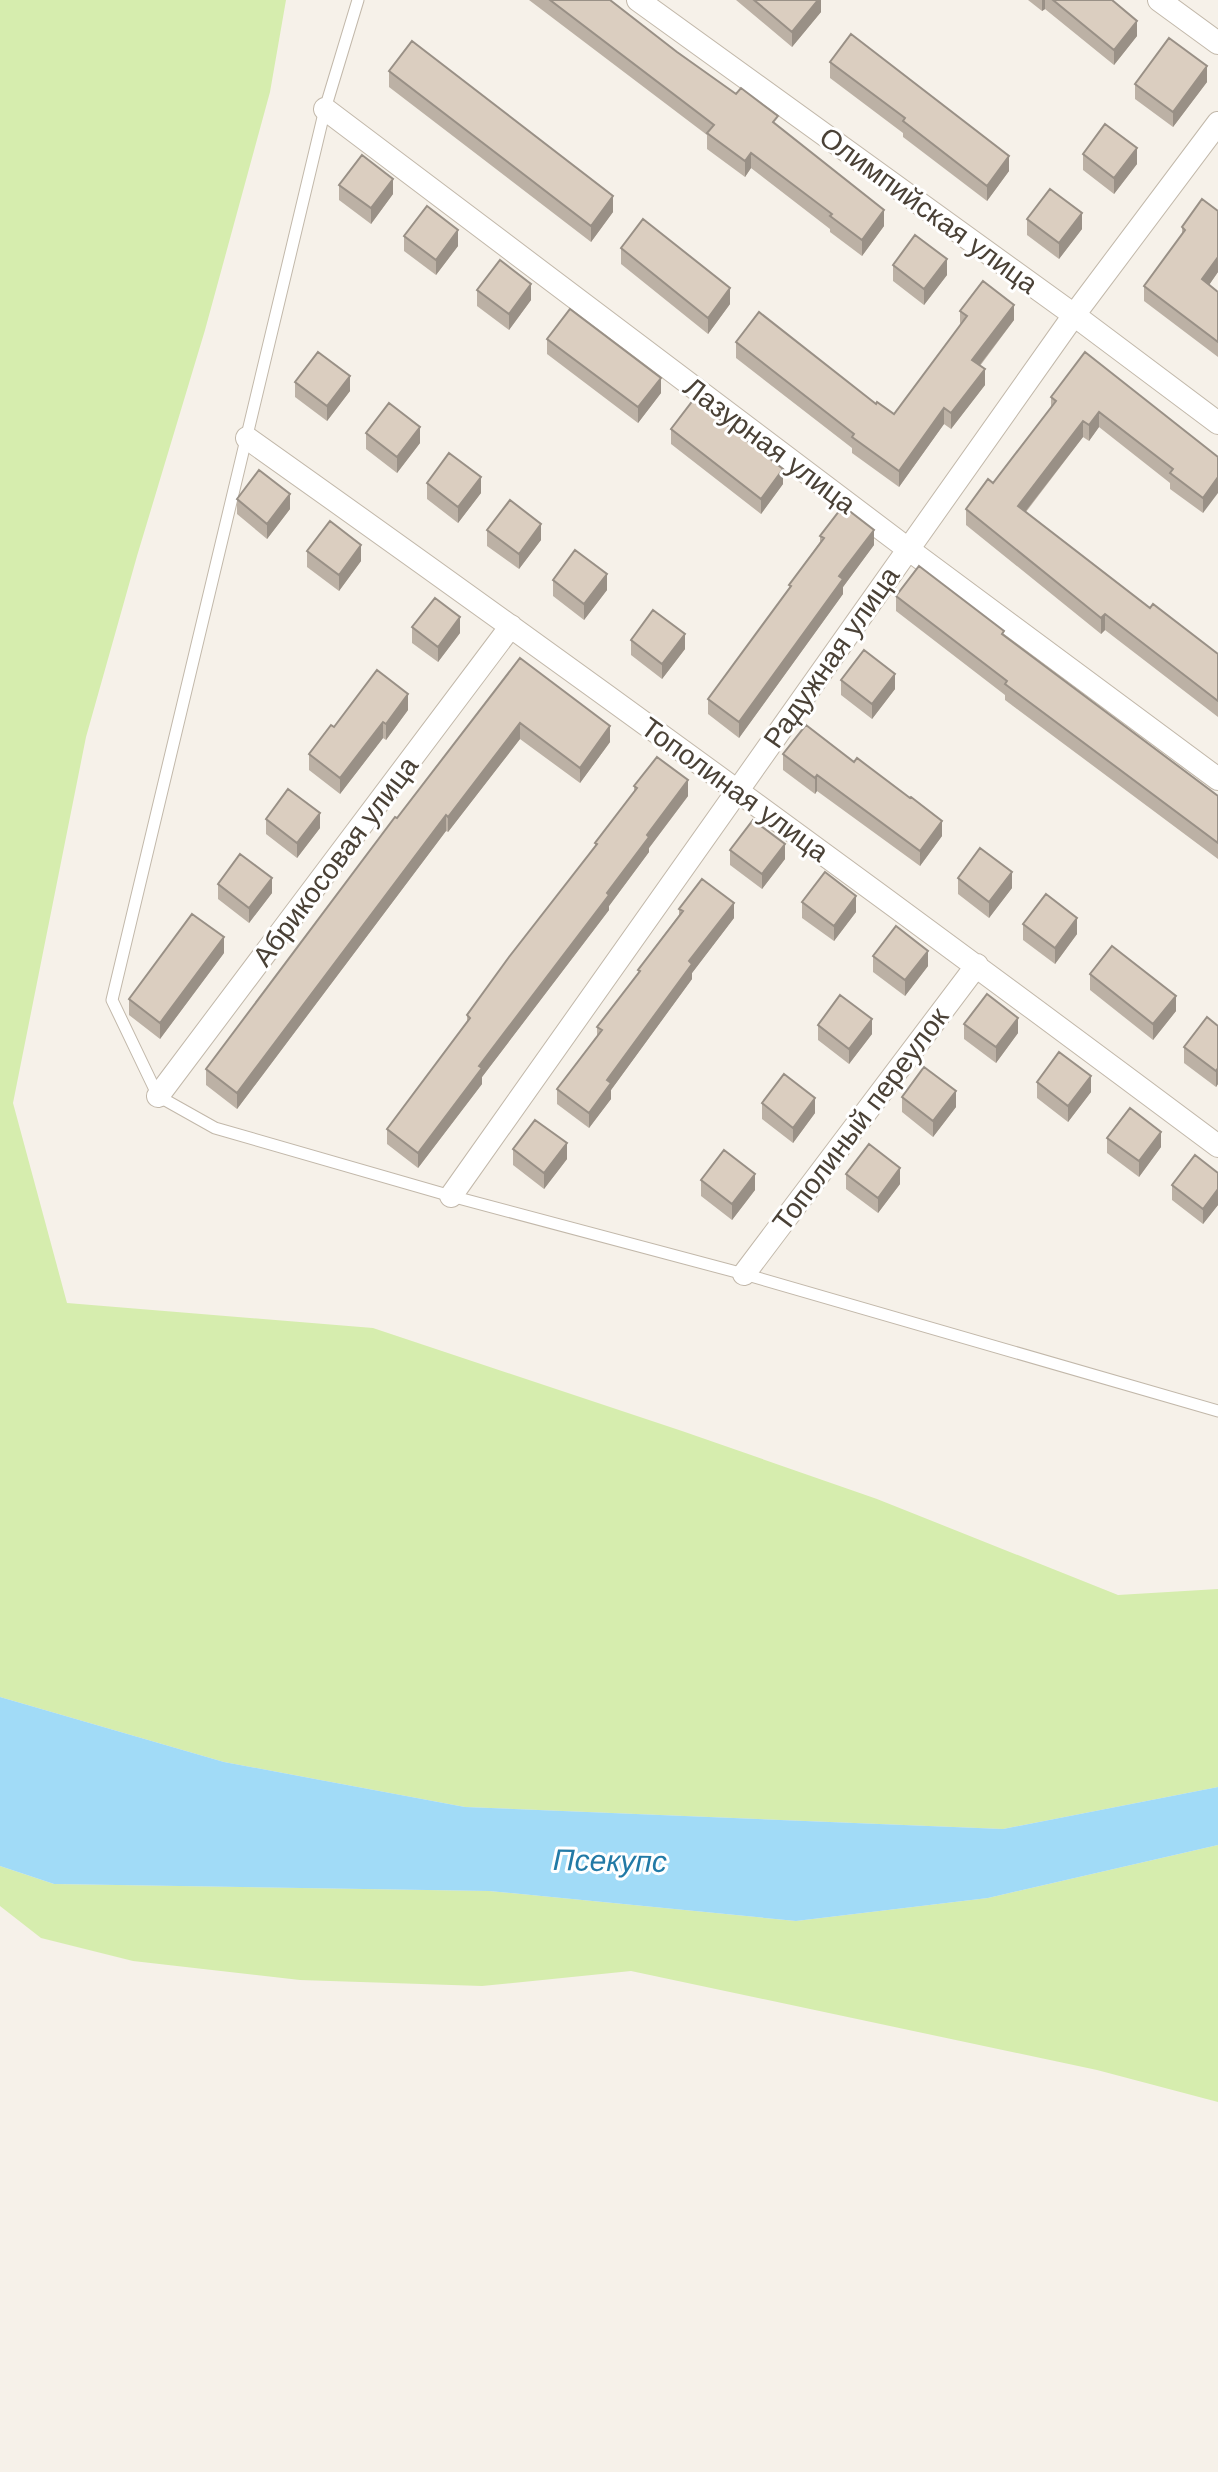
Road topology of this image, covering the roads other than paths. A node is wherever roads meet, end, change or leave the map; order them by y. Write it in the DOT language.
graph roads {
  1 [pos="358,0"];
  2 [pos="638,0"];
  3 [pos="1159,0"];
  4 [pos="1218,43"];
  5 [pos="325,109"];
  6 [pos="1218,123"];
  7 [pos="1074,315"];
  8 [pos="1218,423"];
  9 [pos="247,438"];
  10 [pos="908,549"];
  11 [pos="511,626"];
  12 [pos="1218,779"];
  13 [pos="737,790"];
  14 [pos="977,965"];
  15 [pos="158,1096"];
  16 [pos="1218,1146"];
  17 [pos="451,1196"];
  18 [pos="744,1274"];
  19 [pos="1218,1411"];
  1 -- 5 [label="lane"];
  2 -- 7 [label="street, Олимпийская улица"];
  3 -- 4 [label="street"];
  5 -- 9 [label="lane"];
  5 -- 10 [label="street, Лазурная улица"];
  6 -- 7 [label="street, Радужная улица"];
  7 -- 8 [label="street, Олимпийская улица"];
  7 -- 10 [label="street, Радужная улица"];
  9 -- 11 [label="street, Тополиная улица"];
  9 -- 15 [label="lane"];
  10 -- 12 [label="street, Лазурная улица"];
  10 -- 13 [label="street, Радужная улица"];
  11 -- 13 [label="street, Тополиная улица"];
  11 -- 15 [label="street, Абрикосовая улица"];
  13 -- 14 [label="street, Тополиная улица"];
  13 -- 17 [label="street, Радужная улица"];
  14 -- 16 [label="street, Тополиная улица"];
  14 -- 18 [label="street, Тополиный переулок"];
  15 -- 17 [label="lane"];
  17 -- 18 [label="lane"];
  18 -- 19 [label="lane"];
}
